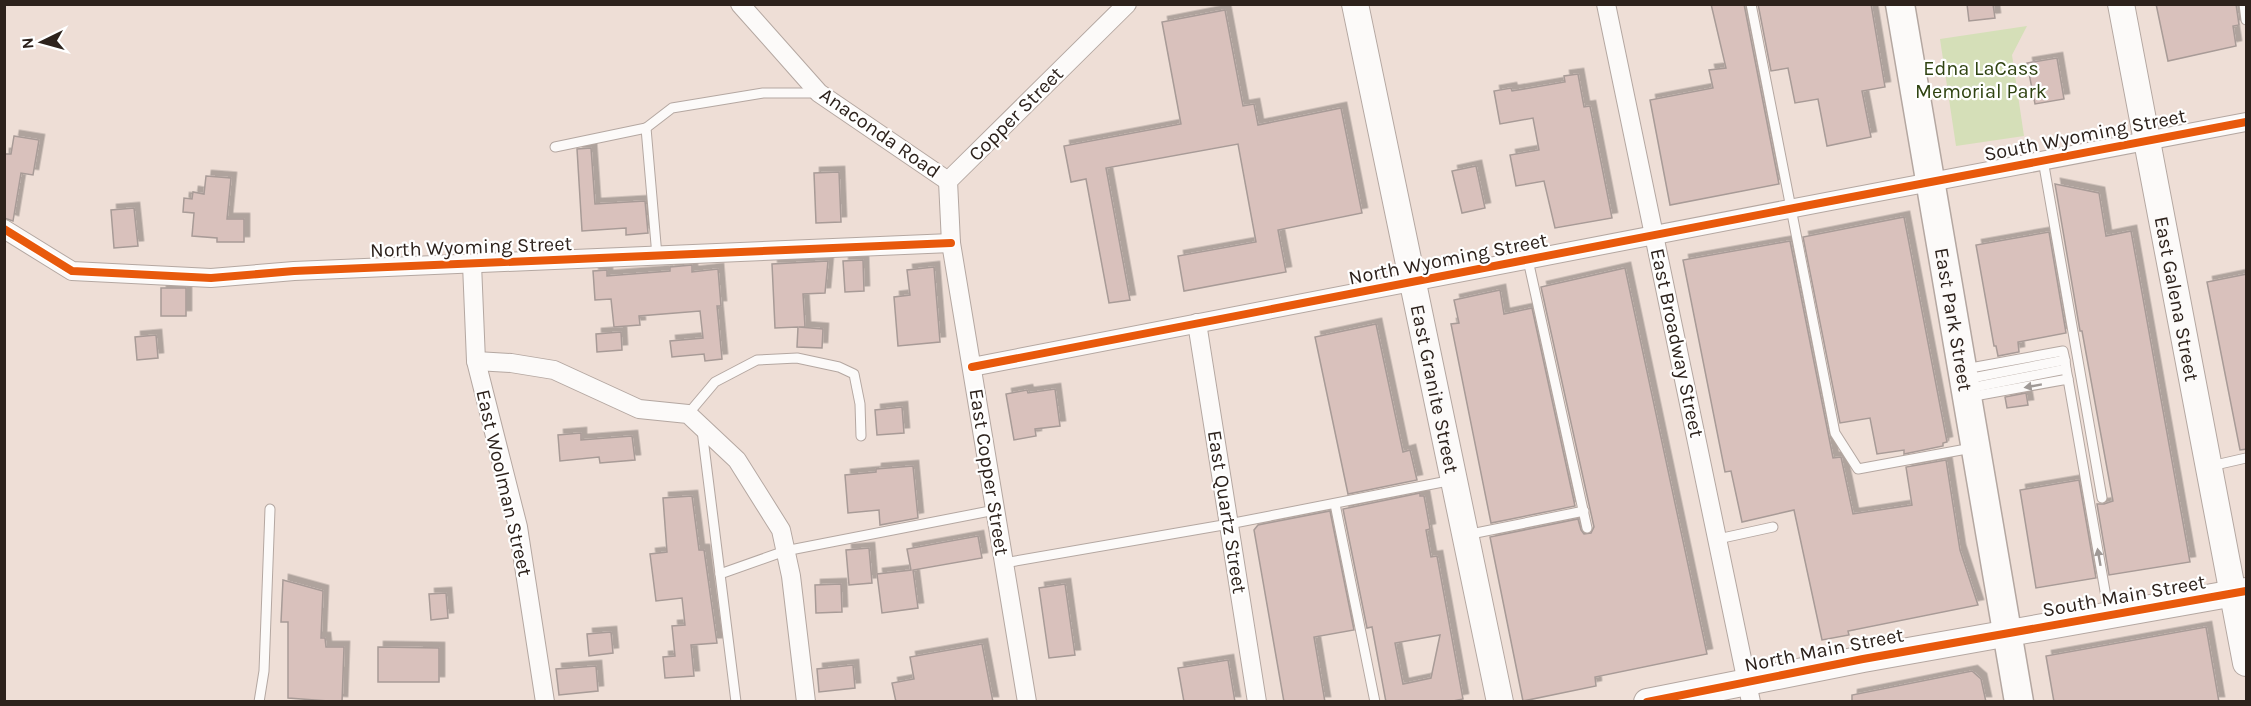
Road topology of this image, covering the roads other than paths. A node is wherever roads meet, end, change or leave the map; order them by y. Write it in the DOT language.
graph roads {
  1 [pos="740,4"];
  2 [pos="1127,4"];
  3 [pos="1355,4"];
  4 [pos="1606,4"];
  5 [pos="1751,4"];
  6 [pos="1900,4"];
  7 [pos="2121,4"];
  8 [pos="2244,4"];
  9 [pos="2247,20"];
  10 [pos="819,93"];
  11 [pos="2247,122"];
  12 [pos="646,128"];
  13 [pos="2147,141"];
  14 [pos="555,147"];
  15 [pos="2043,160"];
  16 [pos="948,181"];
  17 [pos="1930,181"];
  18 [pos="1791,208"];
  19 [pos="4,230"];
  20 [pos="1654,236"];
  21 [pos="951,243"];
  22 [pos="657,256"];
  23 [pos="1528,260"];
  24 [pos="472,264"];
  25 [pos="1412,283"];
  26 [pos="1197,323"];
  27 [pos="476,361"];
  28 [pos="972,367"];
  29 [pos="2066,370"];
  30 [pos="1965,384"];
  31 [pos="688,414"];
  32 [pos="702,427"];
  33 [pos="861,436"];
  34 [pos="1976,447"];
  35 [pos="2247,458"];
  36 [pos="2209,466"];
  37 [pos="1454,480"];
  38 [pos="2102,498"];
  39 [pos="1335,504"];
  40 [pos="270,510"];
  41 [pos="995,510"];
  42 [pos="1584,511"];
  43 [pos="1229,524"];
  44 [pos="1773,527"];
  45 [pos="1587,528"];
  46 [pos="1465,535"];
  47 [pos="1718,539"];
  48 [pos="785,551"];
  49 [pos="1004,563"];
  50 [pos="720,574"];
  51 [pos="2240,592"];
  52 [pos="2109,614"];
  53 [pos="2007,633"];
  54 [pos="2247,663"];
  55 [pos="1749,691"];
  56 [pos="258,702"];
  57 [pos="545,702"];
  58 [pos="736,702"];
  59 [pos="806,702"];
  60 [pos="1027,702"];
  61 [pos="1257,702"];
  62 [pos="1375,702"];
  63 [pos="1500,702"];
  64 [pos="1647,702"];
  65 [pos="2019,702"];
  1 -- 10 [label="street, Anaconda Road"];
  2 -- 16 [label="street, Copper Street"];
  3 -- 25 [label="street, East Granite Street"];
  4 -- 20 [label="street, East Broadway Street"];
  5 -- 18 [label="lane"];
  6 -- 17 [label="main road, East Park Street"];
  7 -- 13 [label="street, East Galena Street"];
  8 -- 9 [label="lane"];
  10 -- 12 [label="lane"];
  10 -- 16 [label="street, Anaconda Road"];
  11 -- 13 [label="street, South Wyoming Street"];
  12 -- 14 [label="lane"];
  12 -- 22 [label="lane"];
  13 -- 15 [label="street, South Wyoming Street"];
  13 -- 36 [label="street, East Galena Street"];
  15 -- 17 [label="street, South Wyoming Street"];
  15 -- 38 [label="lane"];
  16 -- 21 [label="street"];
  17 -- 18 [label="street, North Wyoming Street"];
  17 -- 30 [label="main road, East Park Street"];
  18 -- 20 [label="street, North Wyoming Street"];
  18 -- 34 [label="lane"];
  19 -- 24 [label="street, North Wyoming Street"];
  20 -- 23 [label="street, North Wyoming Street"];
  20 -- 47 [label="street, East Broadway Street"];
  21 -- 22 [label="street, North Wyoming Street"];
  21 -- 28 [label="street, East Copper Street"];
  22 -- 24 [label="street, North Wyoming Street"];
  23 -- 25 [label="street, North Wyoming Street"];
  23 -- 42 [label="lane"];
  24 -- 27 [label="street, East Woolman Street"];
  25 -- 26 [label="street, North Wyoming Street"];
  25 -- 37 [label="street, East Granite Street"];
  26 -- 28 [label="street, North Wyoming Street"];
  26 -- 43 [label="street, East Quartz Street"];
  27 -- 31 [label="street"];
  27 -- 57 [label="street, East Woolman Street"];
  28 -- 41 [label="street, East Copper Street"];
  29 -- 30 [label="lane, one-way"];
  29 -- 30 [label="lane"];
  52 -- 29 [label="lane, one-way"];
  30 -- 34 [label="main road, East Park Street"];
  31 -- 32 [label="street"];
  31 -- 33 [label="lane"];
  32 -- 48 [label="street"];
  32 -- 50 [label="lane"];
  34 -- 53 [label="main road, East Park Street"];
  35 -- 36 [label="lane"];
  36 -- 51 [label="street, East Galena Street"];
  37 -- 39 [label="lane"];
  37 -- 46 [label="street, East Granite Street"];
  39 -- 43 [label="lane"];
  39 -- 62 [label="lane"];
  40 -- 56 [label="lane"];
  41 -- 48 [label="lane"];
  41 -- 49 [label="street, East Copper Street"];
  42 -- 45 [label="lane"];
  42 -- 46 [label="lane"];
  43 -- 49 [label="lane"];
  43 -- 61 [label="street, East Quartz Street"];
  44 -- 47 [label="lane"];
  46 -- 63 [label="street, East Granite Street"];
  47 -- 55 [label="street, East Broadway Street"];
  48 -- 50 [label="lane"];
  48 -- 59 [label="street"];
  49 -- 60 [label="street, East Copper Street"];
  50 -- 58 [label="lane"];
  51 -- 52 [label="street, South Main Street"];
  51 -- 54 [label="street, East Galena Street"];
  52 -- 53 [label="street, South Main Street"];
  53 -- 55 [label="street, North Main Street"];
  53 -- 65 [label="main road, East Park Street"];
  55 -- 64 [label="street, North Main Street"];
}
